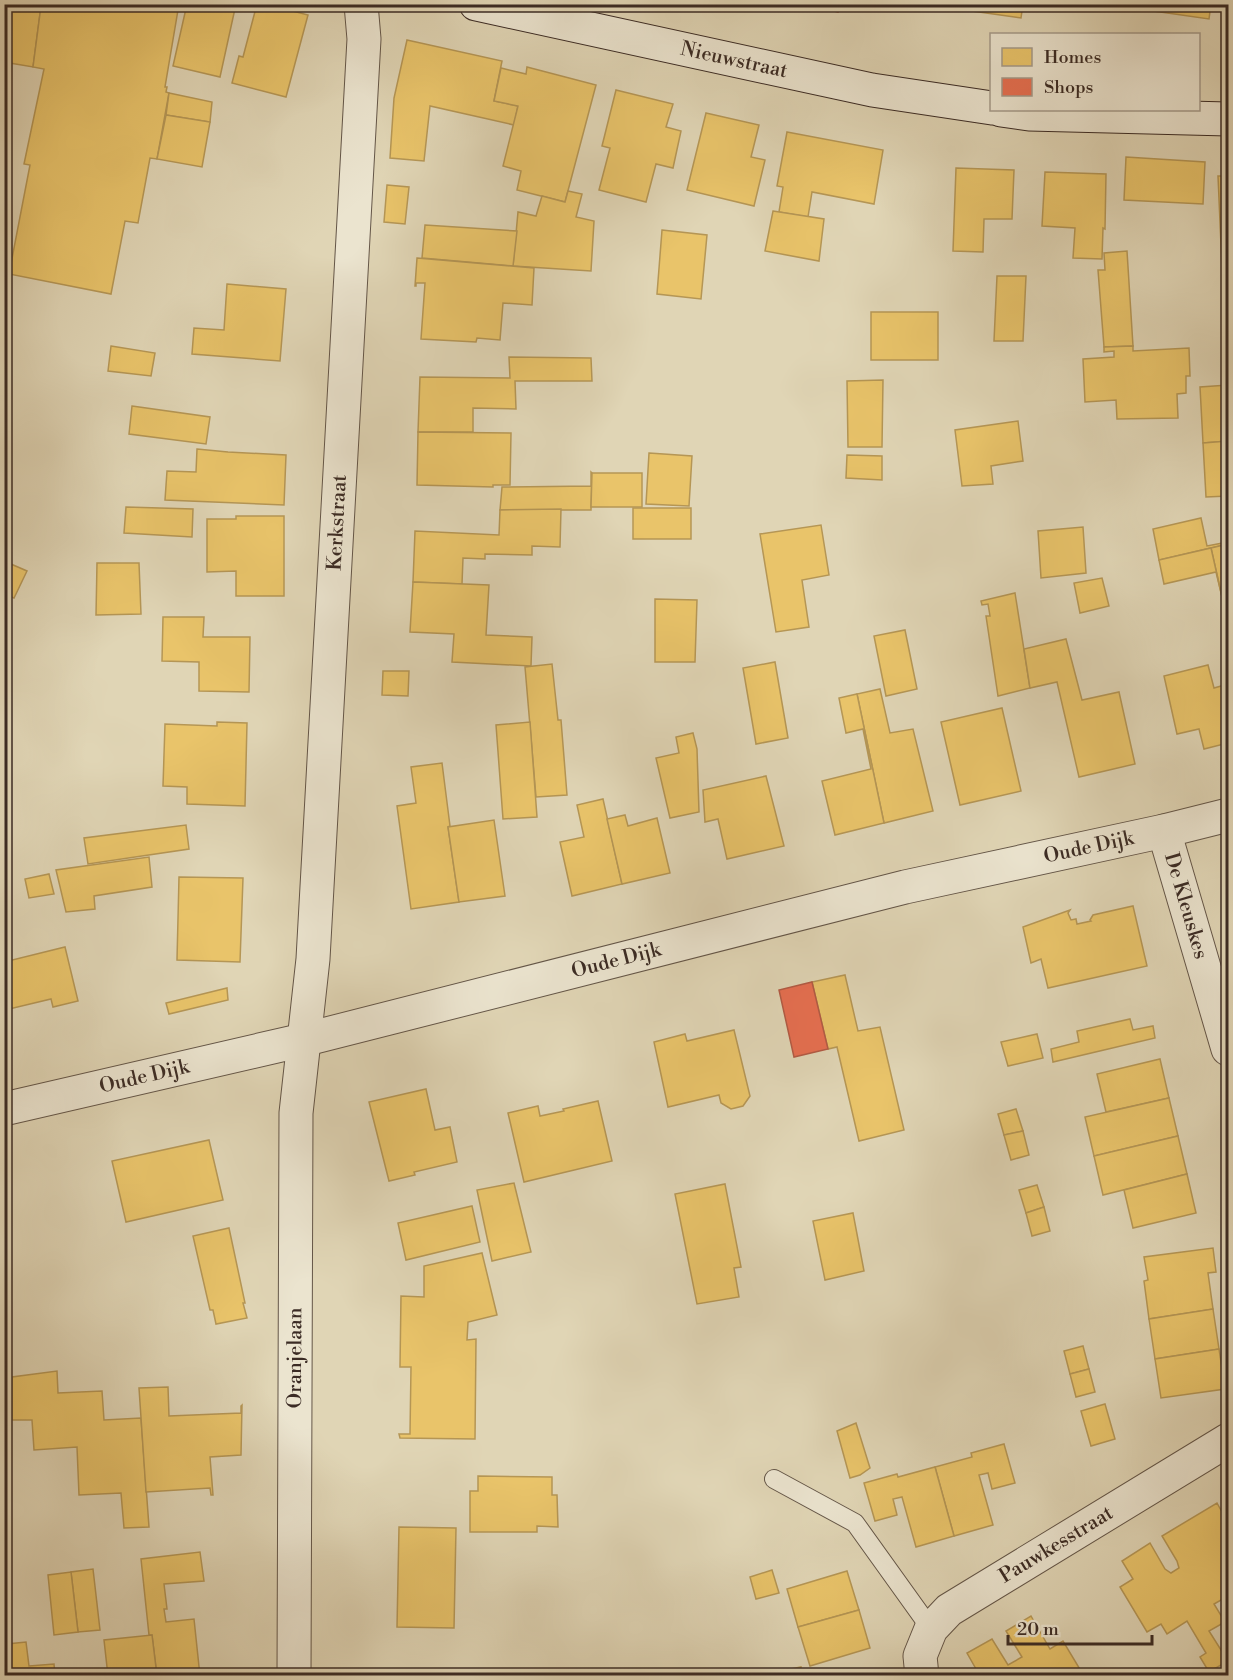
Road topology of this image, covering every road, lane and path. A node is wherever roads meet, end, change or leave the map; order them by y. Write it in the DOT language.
graph roads {
  1 [pos="361,4"];
  2 [pos="476,4"];
  3 [pos="990,108"];
  4 [pos="1008,111"];
  5 [pos="1228,119"];
  6 [pos="1228,815"];
  7 [pos="1164,831"];
  8 [pos="303,1040"];
  9 [pos="1228,1049"];
  10 [pos="4,1109"];
  11 [pos="1228,1440"];
  12 [pos="774,1479"];
  13 [pos="931,1629"];
  14 [pos="294,1676"];
  15 [pos="922,1676"];
  1 -- 8 [label="street, Kerkstraat"];
  2 -- 3 [label="street, Nieuwstraat"];
  4 -- 5 [label="street"];
  6 -- 7 [label="street, Oude Dijk"];
  7 -- 8 [label="street, Oude Dijk"];
  7 -- 9 [label="street, De Kleuskes"];
  8 -- 10 [label="street, Oude Dijk"];
  8 -- 14 [label="street, Oranjelaan"];
  11 -- 13 [label="street, Pauwkesstraat"];
  12 -- 13 [label="lane"];
  13 -- 15 [label="street, Pauwkesstraat"];
}
